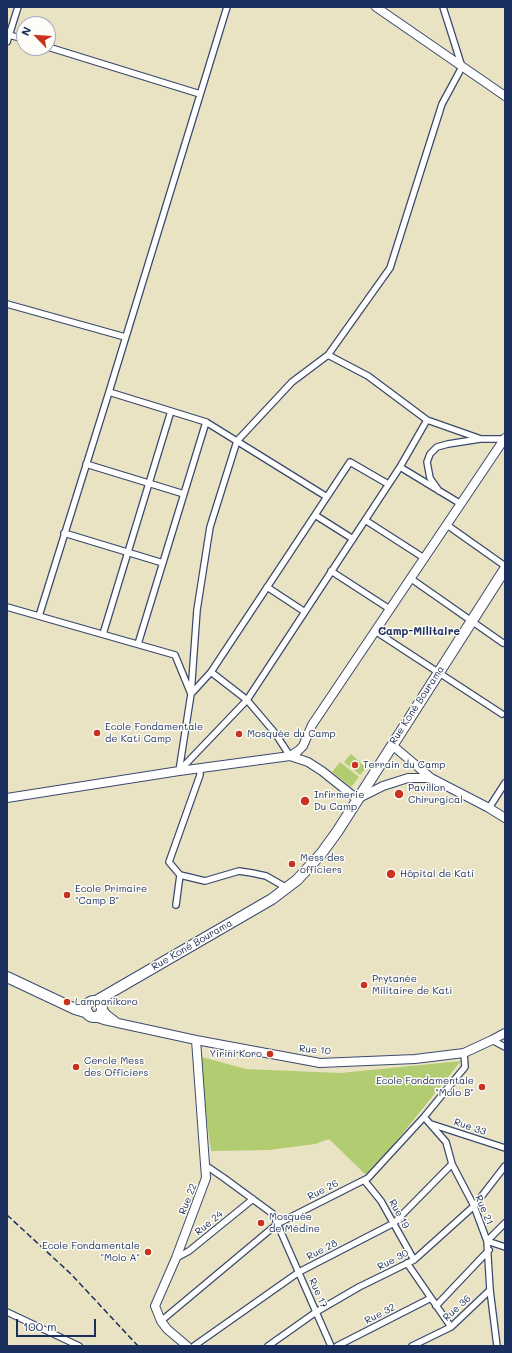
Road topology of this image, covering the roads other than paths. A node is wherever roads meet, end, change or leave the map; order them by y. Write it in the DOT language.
graph roads {
  1 [pos="18,7"];
  2 [pos="227,7"];
  3 [pos="376,7"];
  4 [pos="443,7"];
  5 [pos="9,35"];
  6 [pos="16,37"];
  7 [pos="7,42"];
  8 [pos="56,49"];
  9 [pos="462,67"];
  10 [pos="200,94"];
  11 [pos="505,96"];
  12 [pos="7,304"];
  13 [pos="125,337"];
  14 [pos="328,355"];
  15 [pos="109,392"];
  16 [pos="171,411"];
  17 [pos="427,420"];
  18 [pos="206,422"];
  19 [pos="504,438"];
  20 [pos="481,439"];
  21 [pos="237,441"];
  22 [pos="86,464"];
  23 [pos="400,467"];
  24 [pos="150,483"];
  25 [pos="388,484"];
  26 [pos="439,491"];
  27 [pos="184,494"];
  28 [pos="327,497"];
  29 [pos="461,504"];
  30 [pos="315,515"];
  31 [pos="365,520"];
  32 [pos="447,525"];
  33 [pos="64,533"];
  34 [pos="353,539"];
  35 [pos="128,553"];
  36 [pos="424,558"];
  37 [pos="163,563"];
  38 [pos="505,567"];
  39 [pos="331,571"];
  40 [pos="410,578"];
  41 [pos="267,587"];
  42 [pos="7,607"];
  43 [pos="388,608"];
  44 [pos="305,612"];
  45 [pos="39,616"];
  46 [pos="472,621"];
  47 [pos="375,631"];
  48 [pos="103,634"];
  49 [pos="503,643"];
  50 [pos="138,644"];
  51 [pos="211,672"];
  52 [pos="438,672"];
  53 [pos="191,694"];
  54 [pos="247,700"];
  55 [pos="502,714"];
  56 [pos="306,739"];
  57 [pos="392,745"];
  58 [pos="290,756"];
  59 [pos="308,762"];
  60 [pos="200,768"];
  61 [pos="418,768"];
  62 [pos="179,771"];
  63 [pos="418,777"];
  64 [pos="431,778"];
  65 [pos="505,783"];
  66 [pos="7,798"];
  67 [pos="357,799"];
  68 [pos="489,808"];
  69 [pos="505,818"];
  70 [pos="180,875"];
  71 [pos="287,888"];
  72 [pos="176,905"];
  73 [pos="7,977"];
  74 [pos="59,1001"];
  75 [pos="98,1005"];
  76 [pos="90,1015"];
  77 [pos="122,1024"];
  78 [pos="505,1033"];
  79 [pos="196,1040"];
  80 [pos="492,1040"];
  81 [pos="505,1047"];
  82 [pos="464,1053"];
  83 [pos="424,1117"];
  84 [pos="430,1124"];
  85 [pos="505,1148"];
  86 [pos="452,1164"];
  87 [pos="205,1165"];
  88 [pos="505,1166"];
  89 [pos="364,1180"];
  90 [pos="253,1199"];
  91 [pos="474,1206"];
  92 [pos="394,1223"];
  93 [pos="505,1223"];
  94 [pos="277,1224"];
  95 [pos="487,1242"];
  96 [pos="505,1247"];
  97 [pos="489,1250"];
  98 [pos="176,1258"];
  99 [pos="414,1260"];
  100 [pos="407,1263"];
  101 [pos="299,1272"];
  102 [pos="490,1290"];
  103 [pos="431,1298"];
  104 [pos="436,1306"];
  105 [pos="7,1312"];
  106 [pos="316,1312"];
  107 [pos="161,1321"];
  108 [pos="451,1327"];
  109 [pos="79,1346"];
  110 [pos="187,1346"];
  111 [pos="194,1346"];
  112 [pos="268,1346"];
  113 [pos="331,1346"];
  114 [pos="337,1346"];
  115 [pos="412,1346"];
  116 [pos="497,1346"];
  1 -- 5 [label="street"];
  2 -- 10 [label="street"];
  3 -- 9 [label="street"];
  4 -- 9 [label="street"];
  5 -- 6 [label="street"];
  5 -- 7 [label="street"];
  8 -- 10 [label="street"];
  9 -- 11 [label="street"];
  9 -- 14 [label="street"];
  10 -- 13 [label="street"];
  12 -- 13 [label="street"];
  13 -- 15 [label="street"];
  14 -- 17 [label="street"];
  14 -- 21 [label="street"];
  15 -- 16 [label="street"];
  15 -- 22 [label="street"];
  16 -- 18 [label="street"];
  16 -- 24 [label="street"];
  17 -- 20 [label="street"];
  17 -- 23 [label="street"];
  18 -- 21 [label="street"];
  18 -- 27 [label="street"];
  19 -- 20 [label="street"];
  19 -- 29 [label="street"];
  20 -- 26 [label="street"];
  21 -- 28 [label="street"];
  21 -- 53 [label="street"];
  22 -- 24 [label="street"];
  22 -- 33 [label="street"];
  23 -- 25 [label="street"];
  23 -- 26 [label="street"];
  24 -- 27 [label="street"];
  24 -- 35 [label="street"];
  25 -- 28 [label="street"];
  25 -- 31 [label="street"];
  26 -- 29 [label="street"];
  27 -- 37 [label="street"];
  28 -- 30 [label="street"];
  29 -- 32 [label="street"];
  30 -- 34 [label="street"];
  30 -- 41 [label="street"];
  31 -- 34 [label="street"];
  31 -- 36 [label="street"];
  32 -- 36 [label="street"];
  32 -- 38 [label="street"];
  33 -- 35 [label="street"];
  33 -- 45 [label="street"];
  34 -- 39 [label="street"];
  35 -- 37 [label="street"];
  35 -- 48 [label="street"];
  36 -- 40 [label="street"];
  37 -- 50 [label="street"];
  38 -- 46 [label="highway, Rue Koné Bourama"];
  39 -- 43 [label="street"];
  39 -- 44 [label="street"];
  40 -- 46 [label="street"];
  40 -- 47 [label="street"];
  41 -- 44 [label="street"];
  41 -- 51 [label="street"];
  42 -- 45 [label="street"];
  44 -- 54 [label="street"];
  45 -- 48 [label="street"];
  46 -- 49 [label="street"];
  46 -- 52 [label="highway, Rue Koné Bourama"];
  47 -- 52 [label="street"];
  47 -- 56 [label="street"];
  48 -- 50 [label="street"];
  50 -- 53 [label="street"];
  51 -- 53 [label="street"];
  51 -- 54 [label="street"];
  52 -- 55 [label="street"];
  52 -- 57 [label="highway, Rue Koné Bourama"];
  53 -- 62 [label="street"];
  54 -- 58 [label="street"];
  54 -- 62 [label="street"];
  56 -- 58 [label="street"];
  56 -- 59 [label="street"];
  57 -- 61 [label="street"];
  57 -- 67 [label="highway, Rue Koné Bourama"];
  58 -- 59 [label="street"];
  58 -- 60 [label="street"];
  59 -- 67 [label="street"];
  60 -- 62 [label="street"];
  60 -- 70 [label="street"];
  61 -- 63 [label="street"];
  61 -- 64 [label="street"];
  62 -- 66 [label="street"];
  63 -- 64 [label="street"];
  63 -- 67 [label="street"];
  64 -- 68 [label="street"];
  65 -- 68 [label="street"];
  67 -- 71 [label="highway, Rue Koné Bourama"];
  68 -- 69 [label="street"];
  70 -- 71 [label="street"];
  70 -- 72 [label="street"];
  71 -- 75 [label="highway, Rue Koné Bourama"];
  73 -- 74 [label="highway, Rue Koné Bourama"];
  74 -- 75 [label="highway, Rue Koné Bourama"];
  74 -- 76 [label="highway, Rue Koné Bourama"];
  75 -- 76 [label="highway"];
  75 -- 77 [label="street, Rue 10"];
  76 -- 77 [label="street, Rue 10"];
  77 -- 79 [label="street, Rue 10"];
  78 -- 80 [label="street, Rue 10"];
  79 -- 82 [label="street, Rue 10"];
  79 -- 87 [label="street, Rue 22"];
  80 -- 81 [label="street"];
  80 -- 82 [label="street, Rue 10"];
  82 -- 83 [label="street, Rue 26"];
  83 -- 84 [label="street, Rue 21"];
  83 -- 89 [label="street, Rue 26"];
  84 -- 85 [label="street, Rue 33"];
  84 -- 86 [label="street, Rue 21"];
  86 -- 91 [label="street, Rue 21"];
  86 -- 92 [label="street, Rue 28"];
  87 -- 90 [label="street, Rue 17"];
  87 -- 98 [label="street, Rue 22"];
  88 -- 91 [label="street, Rue 30"];
  89 -- 92 [label="street, Rue 19"];
  89 -- 94 [label="street, Rue 26"];
  90 -- 94 [label="street, Rue 17"];
  90 -- 98 [label="street, Rue 24"];
  91 -- 95 [label="street, Rue 21"];
  91 -- 99 [label="street, Rue 30"];
  92 -- 99 [label="street, Rue 19"];
  92 -- 101 [label="street, Rue 28"];
  93 -- 95 [label="street"];
  94 -- 101 [label="street, Rue 17"];
  94 -- 107 [label="street, Rue 26"];
  95 -- 96 [label="street"];
  95 -- 97 [label="street, Rue 21"];
  97 -- 102 [label="street, Rue 21"];
  97 -- 104 [label="street"];
  98 -- 107 [label="street, Rue 22"];
  99 -- 100 [label="street, Rue 30"];
  100 -- 103 [label="street"];
  100 -- 106 [label="street, Rue 30"];
  101 -- 106 [label="street, Rue 17"];
  101 -- 111 [label="street, Rue 28"];
  102 -- 108 [label="street, Rue 36"];
  102 -- 116 [label="street, Rue 21"];
  103 -- 104 [label="street"];
  103 -- 114 [label="street, Rue 32"];
  104 -- 108 [label="street"];
  105 -- 109 [label="street"];
  106 -- 112 [label="street, Rue 30"];
  106 -- 113 [label="street, Rue 17"];
  107 -- 110 [label="street, Rue 22"];
  108 -- 115 [label="street, Rue 36"];
}
